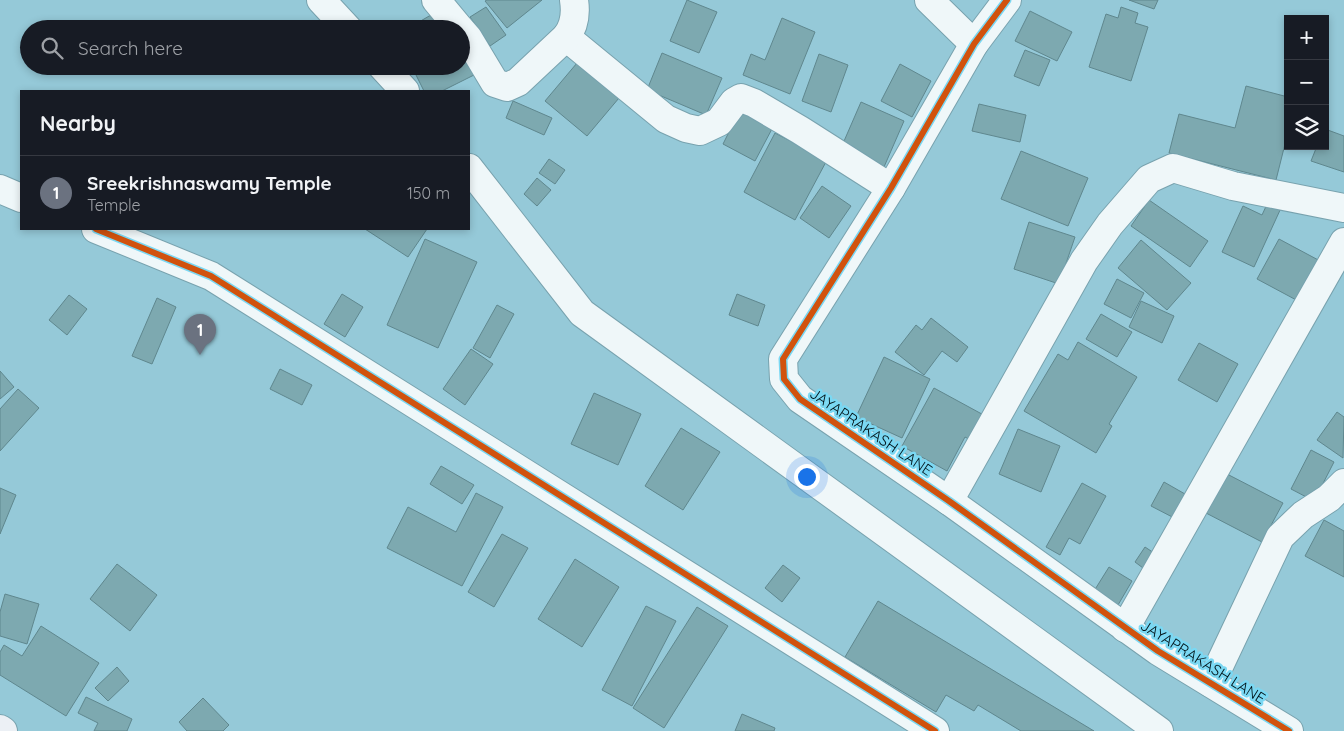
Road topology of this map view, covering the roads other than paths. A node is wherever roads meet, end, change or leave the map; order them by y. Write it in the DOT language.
graph roads {
  1 [pos="321,0"];
  2 [pos="436,0"];
  3 [pos="574,0"];
  4 [pos="929,0"];
  5 [pos="1007,0"];
  6 [pos="340,20"];
  7 [pos="453,20"];
  8 [pos="566,37"];
  9 [pos="470,41"];
  10 [pos="974,44"];
  11 [pos="390,75"];
  12 [pos="404,90"];
  13 [pos="470,169"];
  14 [pos="891,188"];
  15 [pos="0,189"];
  16 [pos="20,198"];
  17 [pos="1344,208"];
  18 [pos="98,230"];
  19 [pos="1344,242"];
  20 [pos="1344,483"];
  21 [pos="950,501"];
  22 [pos="1125,628"];
  23 [pos="1211,683"];
  24 [pos="935,731"];
  25 [pos="1158,731"];
  26 [pos="1289,731"];
  1 -- 6 [label="street"];
  2 -- 7 [label="street"];
  3 -- 8 [label="street"];
  4 -- 10 [label="street"];
  5 -- 10 [label="street, JAYAPRAKASH LANE"];
  8 -- 9 [label="street"];
  8 -- 14 [label="street"];
  10 -- 14 [label="street, JAYAPRAKASH LANE"];
  11 -- 12 [label="street"];
  13 -- 25 [label="street"];
  14 -- 21 [label="street, JAYAPRAKASH LANE"];
  15 -- 16 [label="street"];
  17 -- 21 [label="street"];
  18 -- 24 [label="street"];
  19 -- 22 [label="street"];
  20 -- 23 [label="street"];
  21 -- 22 [label="street, JAYAPRAKASH LANE"];
  22 -- 23 [label="street, JAYAPRAKASH LANE"];
  23 -- 26 [label="street, JAYAPRAKASH LANE"];
}
